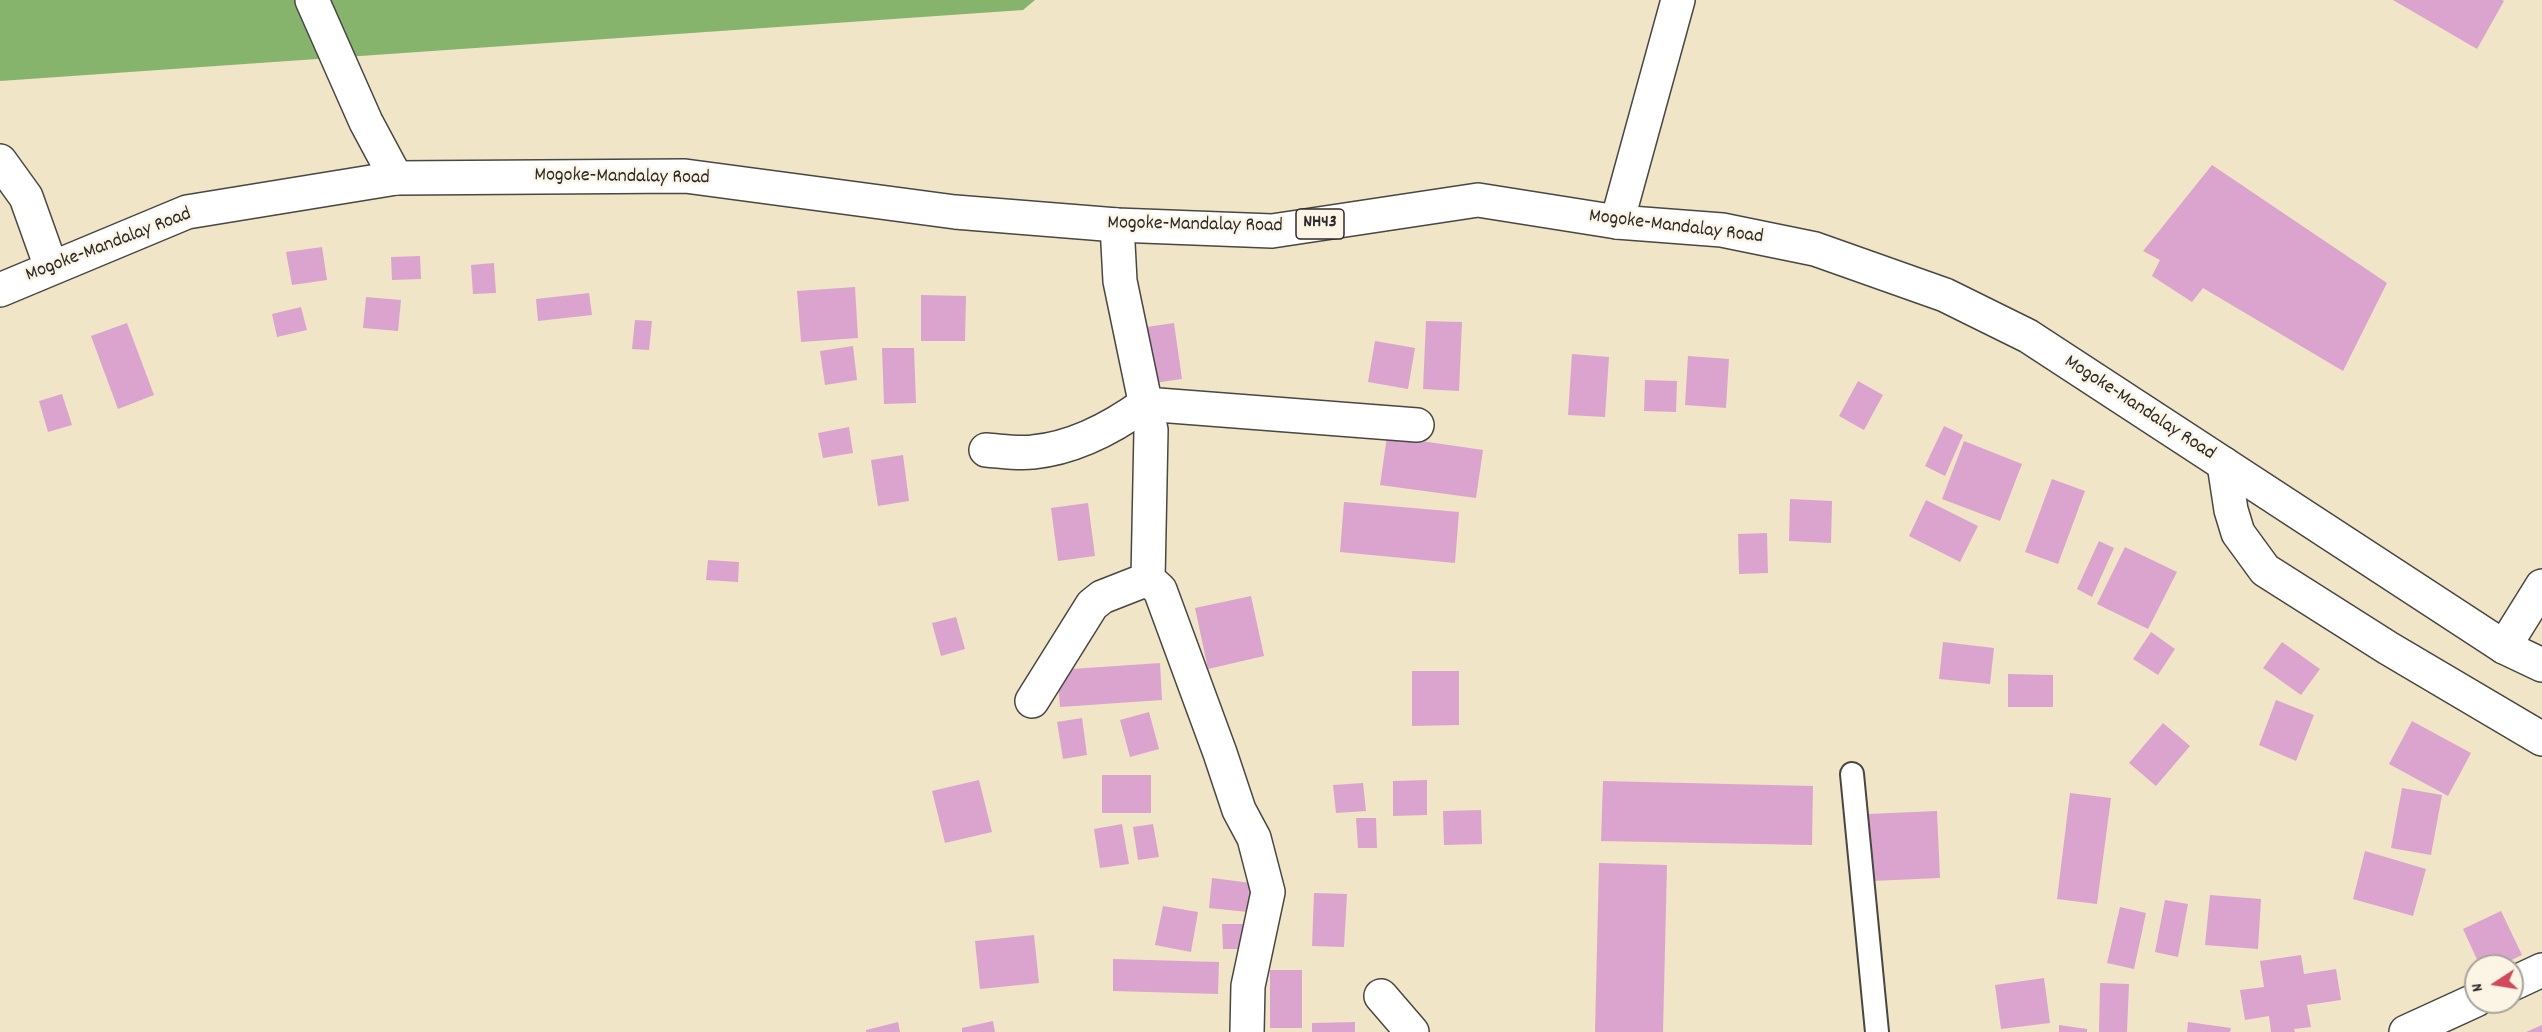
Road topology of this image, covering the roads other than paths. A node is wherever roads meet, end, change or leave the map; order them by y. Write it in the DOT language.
graph roads {
  1 [pos="312,0"];
  2 [pos="1678,0"];
  3 [pos="0,161"];
  4 [pos="396,177"];
  5 [pos="1617,222"];
  6 [pos="1117,225"];
  7 [pos="51,267"];
  8 [pos="0,290"];
  9 [pos="1145,404"];
  10 [pos="1417,425"];
  11 [pos="986,450"];
  12 [pos="2224,464"];
  13 [pos="1148,579"];
  14 [pos="2542,586"];
  15 [pos="2504,647"];
  16 [pos="2542,665"];
  17 [pos="1032,701"];
  18 [pos="2542,739"];
  19 [pos="1852,774"];
  20 [pos="2542,970"];
  21 [pos="2524,978"];
  22 [pos="1381,996"];
  23 [pos="2464,1005"];
  24 [pos="1247,1032"];
  25 [pos="1412,1032"];
  26 [pos="1877,1032"];
  27 [pos="2406,1032"];
  1 -- 4 [label="main road"];
  2 -- 5 [label="main road"];
  3 -- 7 [label="main road"];
  4 -- 6 [label="main road, Mogoke-Mandalay Road / NH43"];
  4 -- 7 [label="main road, Mogoke-Mandalay Road / NH43"];
  5 -- 6 [label="main road, Mogoke-Mandalay Road / NH43"];
  5 -- 12 [label="main road, Mogoke-Mandalay Road / NH43"];
  6 -- 9 [label="main road"];
  7 -- 8 [label="main road, Mogoke-Mandalay Road / NH43"];
  9 -- 10 [label="main road"];
  9 -- 11 [label="main road"];
  9 -- 13 [label="main road"];
  12 -- 15 [label="main road, Mogoke-Mandalay Road / NH43"];
  12 -- 18 [label="main road"];
  13 -- 17 [label="main road"];
  13 -- 24 [label="main road"];
  14 -- 15 [label="main road"];
  15 -- 16 [label="main road, Mogoke-Mandalay Road / NH43"];
  19 -- 26 [label="lane"];
  20 -- 21 [label="main road"];
  22 -- 25 [label="main road"];
  23 -- 27 [label="main road"];
}
